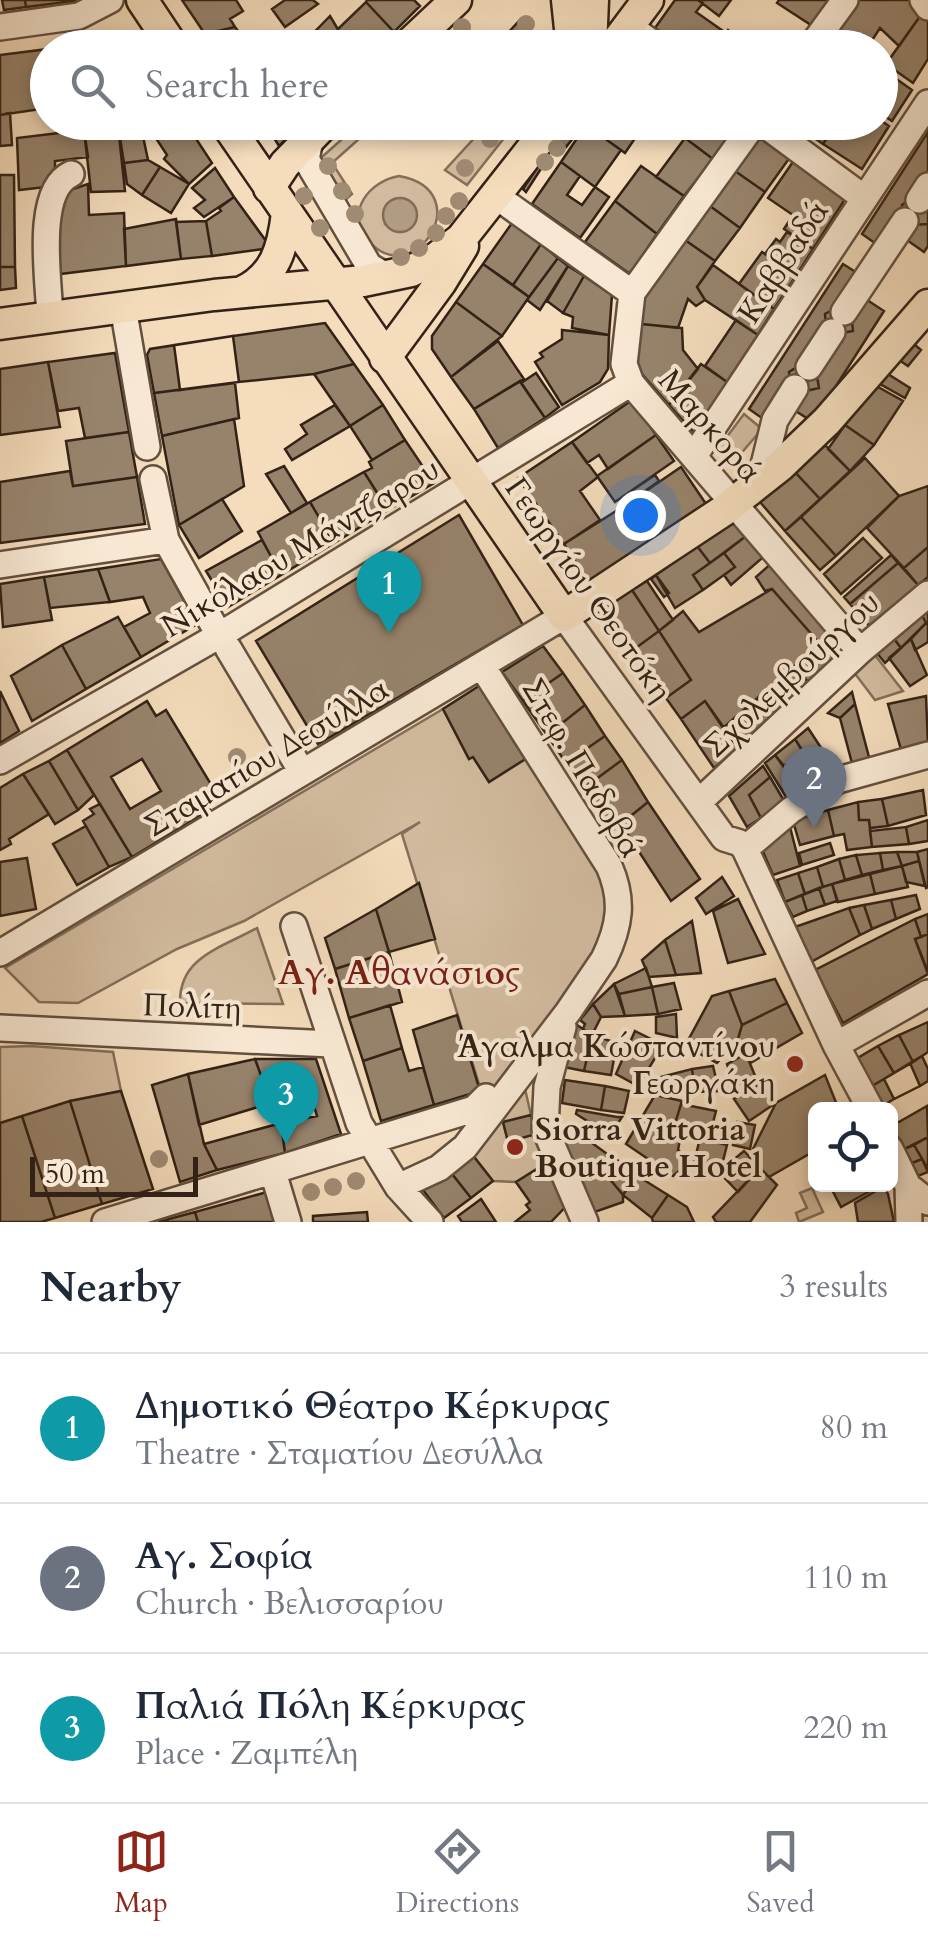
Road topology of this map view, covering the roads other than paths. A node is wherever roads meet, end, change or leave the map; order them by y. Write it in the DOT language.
graph roads {
  1 [pos="110,0"];
  2 [pos="142,0"];
  3 [pos="456,0"];
  4 [pos="567,0"];
  5 [pos="593,0"];
  6 [pos="648,0"];
  7 [pos="845,0"];
  8 [pos="923,0"];
  9 [pos="928,7"];
  10 [pos="0,27"];
  11 [pos="162,30"];
  12 [pos="424,30"];
  13 [pos="570,30"];
  14 [pos="592,30"];
  15 [pos="626,30"];
  16 [pos="823,30"];
  17 [pos="928,104"];
  18 [pos="237,140"];
  19 [pos="308,140"];
  20 [pos="314,140"];
  21 [pos="539,140"];
  22 [pos="745,140"];
  23 [pos="783,140"];
  24 [pos="72,174"];
  25 [pos="504,186"];
  26 [pos="270,188"];
  27 [pos="864,198"];
  28 [pos="917,202"];
  29 [pos="287,214"];
  30 [pos="476,222"];
  31 [pos="388,277"];
  32 [pos="334,283"];
  33 [pos="242,292"];
  34 [pos="632,293"];
  35 [pos="928,305"];
  36 [pos="123,308"];
  37 [pos="50,317"];
  38 [pos="0,324"];
  39 [pos="385,358"];
  40 [pos="631,383"];
  41 [pos="694,456"];
  42 [pos="762,469"];
  43 [pos="471,482"];
  44 [pos="735,502"];
  45 [pos="166,540"];
  46 [pos="0,564"];
  47 [pos="928,594"];
  48 [pos="564,616"];
  49 [pos="214,626"];
  50 [pos="228,648"];
  51 [pos="860,651"];
  52 [pos="482,666"];
  53 [pos="928,756"];
  54 [pos="0,760"];
  55 [pos="302,772"];
  56 [pos="699,802"];
  57 [pos="745,849"];
  58 [pos="294,926"];
  59 [pos="0,953"];
  60 [pos="928,993"];
  61 [pos="568,1012"];
  62 [pos="1,1027"];
  63 [pos="331,1044"];
  64 [pos="836,1045"];
  65 [pos="486,1097"];
  66 [pos="867,1102"];
  67 [pos="371,1143"];
  68 [pos="898,1162"];
  69 [pos="273,1172"];
  70 [pos="398,1188"];
  71 [pos="918,1194"];
  72 [pos="105,1222"];
  73 [pos="288,1222"];
  74 [pos="430,1222"];
  75 [pos="585,1222"];
  76 [pos="909,1222"];
  1 -- 10 [label="street"];
  2 -- 11 [label="main road"];
  3 -- 12 [label="main road"];
  4 -- 13 [label="main road"];
  5 -- 14 [label="main road"];
  6 -- 15 [label="main road"];
  7 -- 16 [label="street"];
  8 -- 9 [label="street"];
  17 -- 27 [label="street, Καββαδά"];
  18 -- 26 [label="main road, Γεωργίου Θεοτόκη"];
  19 -- 26 [label="main road"];
  20 -- 31 [label="street"];
  21 -- 25 [label="main road"];
  22 -- 34 [label="street, Μαρκορά"];
  23 -- 27 [label="street"];
  24 -- 37 [label="street"];
  25 -- 30 [label="main road"];
  25 -- 34 [label="street"];
  26 -- 29 [label="main road, Γεωργίου Θεοτόκη"];
  27 -- 41 [label="street, Καββαδά"];
  28 -- 42 [label="street"];
  29 -- 32 [label="main road, Γεωργίου Θεοτόκη"];
  29 -- 33 [label="main road"];
  30 -- 31 [label="main road"];
  30 -- 39 [label="main road"];
  31 -- 32 [label="main road"];
  32 -- 33 [label="main road"];
  32 -- 39 [label="main road, Γεωργίου Θεοτόκη"];
  33 -- 36 [label="main road"];
  34 -- 40 [label="street, Μαρκορά"];
  35 -- 44 [label="main road"];
  36 -- 37 [label="main road"];
  36 -- 45 [label="street"];
  37 -- 38 [label="main road"];
  39 -- 43 [label="main road, Γεωργίου Θεοτόκη"];
  40 -- 41 [label="street, Μαρκορά"];
  40 -- 43 [label="street, Νικόλαου Μάντζαρου"];
  41 -- 44 [label="street, Μαρκορά"];
  43 -- 48 [label="main road, Γεωργίου Θεοτόκη"];
  43 -- 54 [label="street, Νικόλαου Μάντζαρου"];
  44 -- 48 [label="main road"];
  44 -- 51 [label="street, Μαρκορά"];
  45 -- 46 [label="street"];
  45 -- 49 [label="street"];
  47 -- 51 [label="street, Σχολεμβούργου"];
  48 -- 52 [label="street, Σταματίου Δεσύλλα"];
  48 -- 56 [label="street, Γεωργίου Θεοτόκη"];
  50 -- 55 [label="street"];
  51 -- 56 [label="street, Σχολεμβούργου"];
  52 -- 55 [label="street, Σταματίου Δεσύλλα"];
  52 -- 61 [label="street, Στεφ. Παδοβά"];
  53 -- 57 [label="street"];
  55 -- 59 [label="street, Σταματίου Δεσύλλα"];
  56 -- 57 [label="street, Γεωργίου Θεοτόκη"];
  57 -- 64 [label="street"];
  58 -- 63 [label="street"];
  60 -- 64 [label="street"];
  61 -- 70 [label="street, Στεφ. Παδοβά"];
  61 -- 75 [label="street"];
  62 -- 63 [label="street, Πολίτη"];
  63 -- 67 [label="street"];
  64 -- 66 [label="street"];
  65 -- 67 [label="street"];
  67 -- 69 [label="street"];
  67 -- 70 [label="street"];
  68 -- 71 [label="street"];
  69 -- 72 [label="street"];
  69 -- 73 [label="street"];
  70 -- 74 [label="street"];
  71 -- 76 [label="street"];
}
